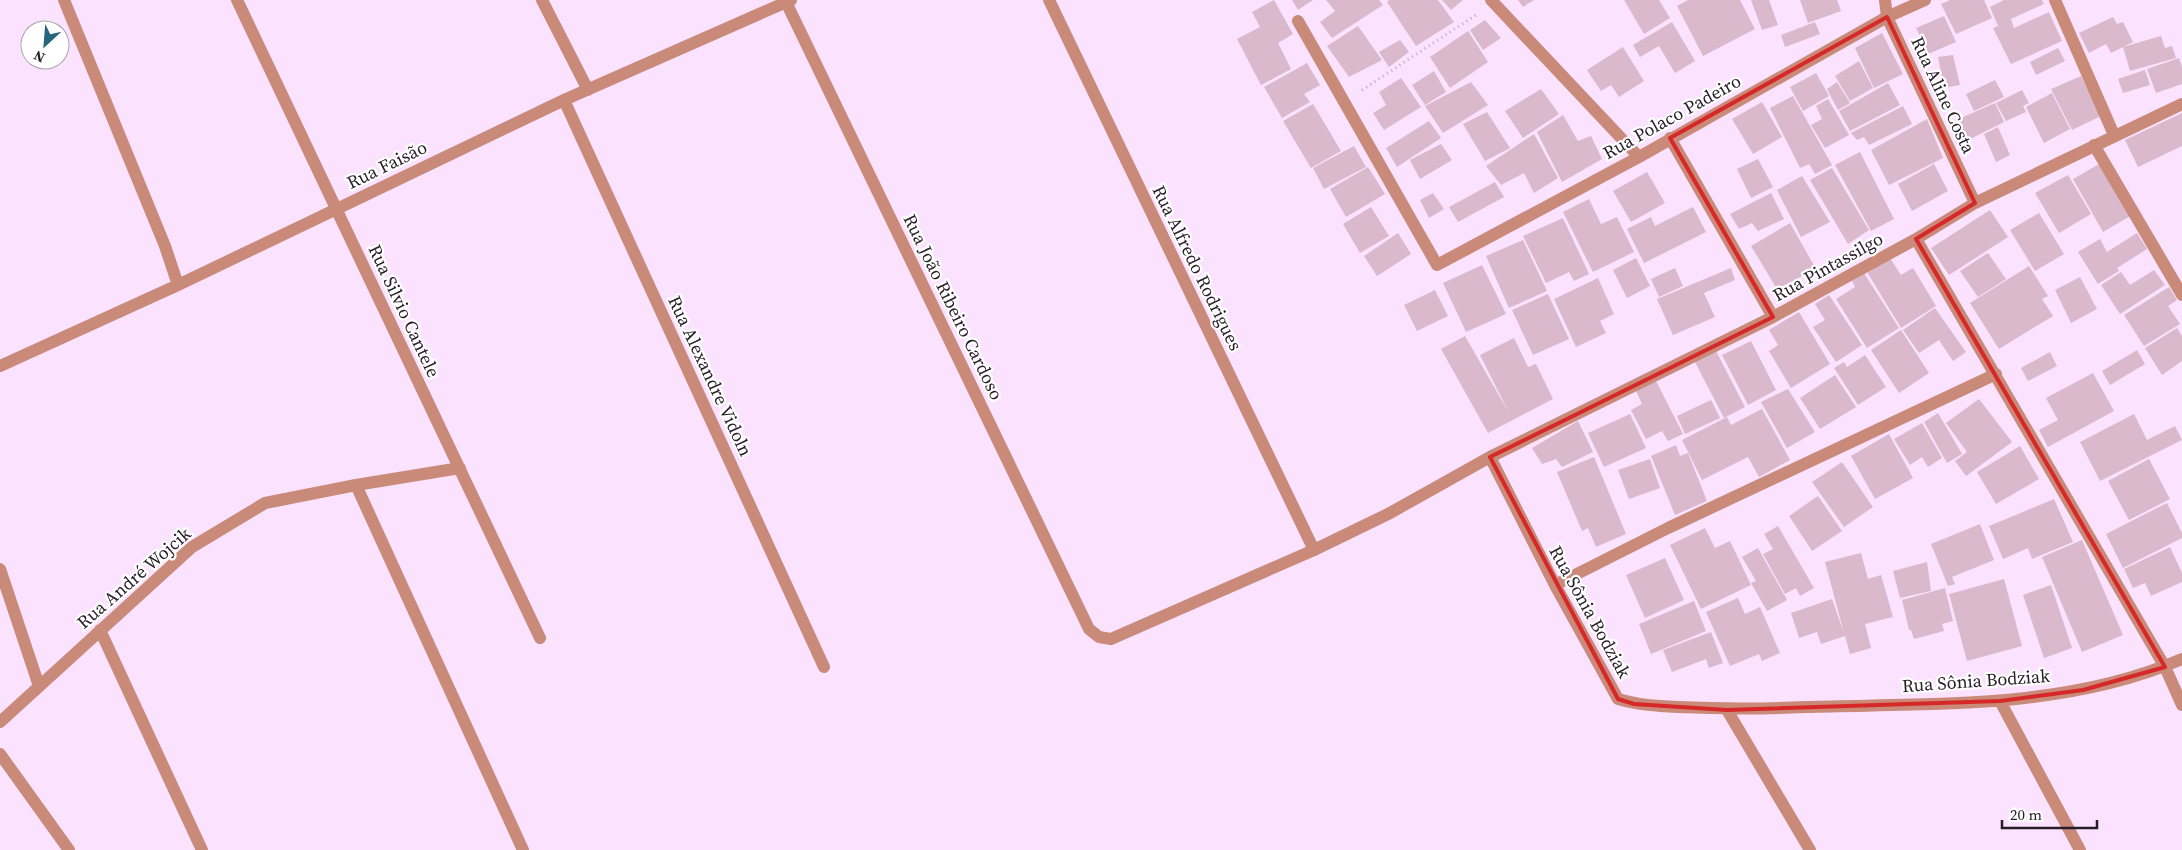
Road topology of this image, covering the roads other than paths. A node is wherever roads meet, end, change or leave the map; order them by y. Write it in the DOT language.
graph roads {
  1 [pos="64,0"];
  2 [pos="237,0"];
  3 [pos="542,0"];
  4 [pos="1049,0"];
  5 [pos="1885,0"];
  6 [pos="1925,0"];
  7 [pos="2055,0"];
  8 [pos="787,1"];
  9 [pos="1493,2"];
  10 [pos="1887,17"];
  11 [pos="1298,21"];
  12 [pos="588,90"];
  13 [pos="564,100"];
  14 [pos="2182,104"];
  15 [pos="2114,135"];
  16 [pos="1670,138"];
  17 [pos="2094,145"];
  18 [pos="1639,157"];
  19 [pos="1975,203"];
  20 [pos="336,209"];
  21 [pos="1916,239"];
  22 [pos="178,285"];
  23 [pos="2182,295"];
  24 [pos="1773,317"];
  25 [pos="0,366"];
  26 [pos="1996,374"];
  27 [pos="1490,457"];
  28 [pos="460,468"];
  29 [pos="356,485"];
  30 [pos="1314,550"];
  31 [pos="0,569"];
  32 [pos="1555,586"];
  33 [pos="100,630"];
  34 [pos="540,638"];
  35 [pos="2182,660"];
  36 [pos="824,667"];
  37 [pos="2165,667"];
  38 [pos="39,686"];
  39 [pos="2000,701"];
  40 [pos="2182,705"];
  41 [pos="1727,710"];
  42 [pos="0,722"];
  43 [pos="0,754"];
  44 [pos="69,850"];
  45 [pos="202,850"];
  46 [pos="523,850"];
  47 [pos="1810,850"];
  48 [pos="2080,850"];
  1 -- 22 [label="street"];
  2 -- 20 [label="street, Rua Silvio Cantele"];
  3 -- 12 [label="street"];
  4 -- 30 [label="street, Rua Alfredo Rodrigues"];
  5 -- 10 [label="street, Rua Aline Costa"];
  6 -- 10 [label="street, Rua Polaco Padeiro"];
  7 -- 15 [label="street"];
  8 -- 12 [label="street, Rua Faisão"];
  8 -- 30 [label="street, Rua João Ribeiro Cardoso"];
  9 -- 18 [label="street"];
  10 -- 16 [label="street, Rua Polaco Padeiro"];
  10 -- 19 [label="street, Rua Aline Costa"];
  11 -- 18 [label="street, Rua Polaco Padeiro"];
  12 -- 13 [label="street, Rua Faisão"];
  13 -- 20 [label="street, Rua Faisão"];
  13 -- 36 [label="street, Rua Alexandre Vidoln"];
  14 -- 15 [label="street, Rua Pintassilgo"];
  15 -- 17 [label="street, Rua Pintassilgo"];
  16 -- 18 [label="street, Rua Polaco Padeiro"];
  16 -- 24 [label="street"];
  17 -- 19 [label="street, Rua Pintassilgo"];
  17 -- 23 [label="street"];
  19 -- 21 [label="street, Rua Pintassilgo"];
  20 -- 22 [label="street, Rua Faisão"];
  20 -- 28 [label="street, Rua Silvio Cantele"];
  21 -- 24 [label="street, Rua Pintassilgo"];
  21 -- 26 [label="street"];
  22 -- 25 [label="street, Rua Faisão"];
  24 -- 27 [label="street, Rua Pintassilgo"];
  26 -- 32 [label="street"];
  26 -- 37 [label="street"];
  27 -- 30 [label="street"];
  27 -- 32 [label="street, Rua Sônia Bodziak"];
  28 -- 29 [label="street, Rua André Wojcik"];
  28 -- 34 [label="street, Rua Silvio Cantele"];
  29 -- 33 [label="street, Rua André Wojcik"];
  29 -- 46 [label="street"];
  31 -- 38 [label="street"];
  32 -- 41 [label="street, Rua Sônia Bodziak"];
  33 -- 38 [label="street, Rua André Wojcik"];
  33 -- 45 [label="street"];
  35 -- 37 [label="street, Rua Sônia Bodziak"];
  37 -- 39 [label="street, Rua Sônia Bodziak"];
  37 -- 40 [label="street"];
  38 -- 42 [label="street, Rua André Wojcik"];
  39 -- 41 [label="street, Rua Sônia Bodziak"];
  39 -- 48 [label="street"];
  41 -- 47 [label="street"];
  43 -- 44 [label="street"];
}
